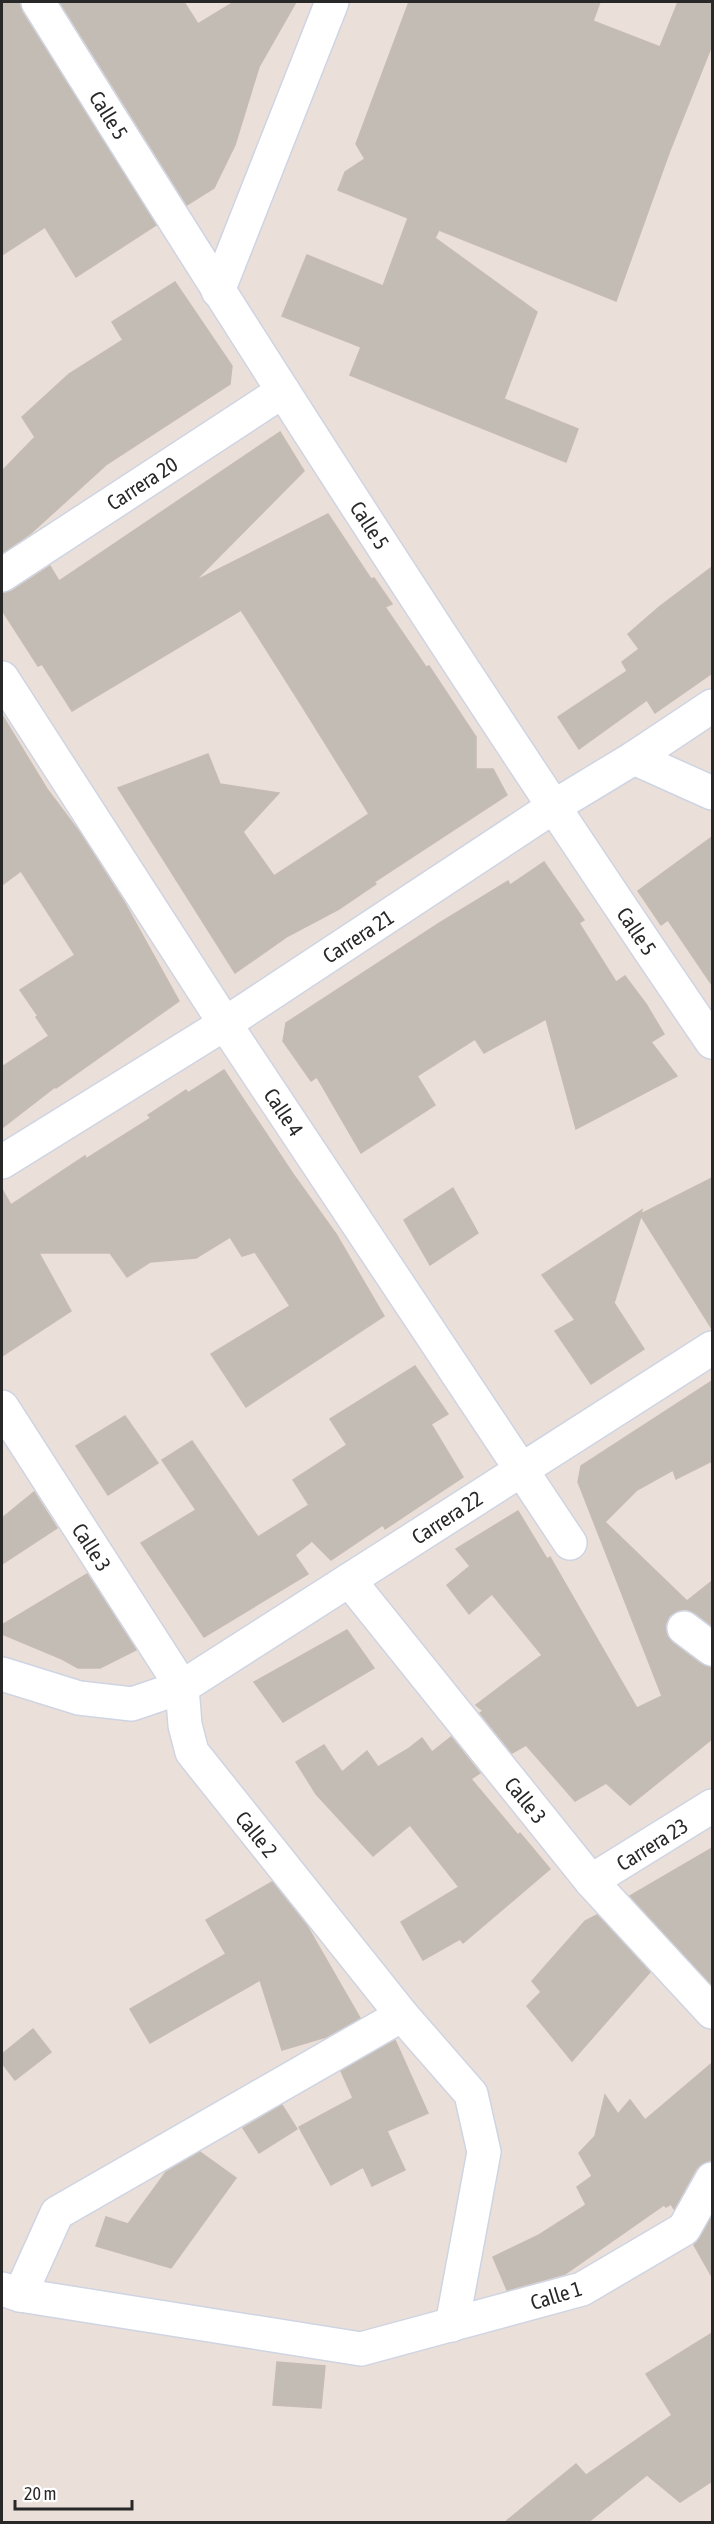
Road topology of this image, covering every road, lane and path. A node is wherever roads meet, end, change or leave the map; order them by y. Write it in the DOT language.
graph roads {
  1 [pos="38,2"];
  2 [pos="332,2"];
  3 [pos="218,291"];
  4 [pos="283,391"];
  5 [pos="2,575"];
  6 [pos="2,678"];
  7 [pos="712,706"];
  8 [pos="634,758"];
  9 [pos="712,793"];
  10 [pos="553,807"];
  11 [pos="226,1023"];
  12 [pos="712,1042"];
  13 [pos="2,1162"];
  14 [pos="712,1348"];
  15 [pos="2,1407"];
  16 [pos="522,1470"];
  17 [pos="570,1544"];
  18 [pos="349,1580"];
  19 [pos="684,1628"];
  20 [pos="712,1649"];
  21 [pos="2,1674"];
  22 [pos="182,1687"];
  23 [pos="712,1806"];
  24 [pos="591,1881"];
  25 [pos="712,2012"];
  26 [pos="402,2015"];
  27 [pos="712,2180"];
  28 [pos="11,2292"];
  29 [pos="452,2325"];
  1 -- 3 [label="street, Calle 5"];
  2 -- 3 [label="street"];
  3 -- 4 [label="street, Calle 5"];
  4 -- 5 [label="street, Carrera 20"];
  4 -- 10 [label="street, Calle 5"];
  6 -- 11 [label="street, Calle 4"];
  7 -- 8 [label="street, Carrera 21"];
  8 -- 9 [label="street"];
  8 -- 10 [label="street, Carrera 21"];
  10 -- 11 [label="street, Carrera 21"];
  10 -- 12 [label="street, Calle 5"];
  11 -- 13 [label="street, Carrera 21"];
  11 -- 16 [label="street, Calle 4"];
  14 -- 16 [label="street, Carrera 22"];
  15 -- 22 [label="street, Calle 3"];
  16 -- 17 [label="street, Calle 4"];
  16 -- 18 [label="street, Carrera 22"];
  18 -- 22 [label="street, Carrera 22"];
  18 -- 24 [label="street, Calle 3"];
  19 -- 20 [label="street"];
  21 -- 22 [label="street"];
  22 -- 26 [label="street, Calle 2"];
  23 -- 24 [label="street, Carrera 23"];
  24 -- 25 [label="street, Calle 3"];
  26 -- 28 [label="street"];
  26 -- 29 [label="street, Calle 2"];
  27 -- 29 [label="street, Calle 1"];
  28 -- 29 [label="street, Calle 1"];
}
